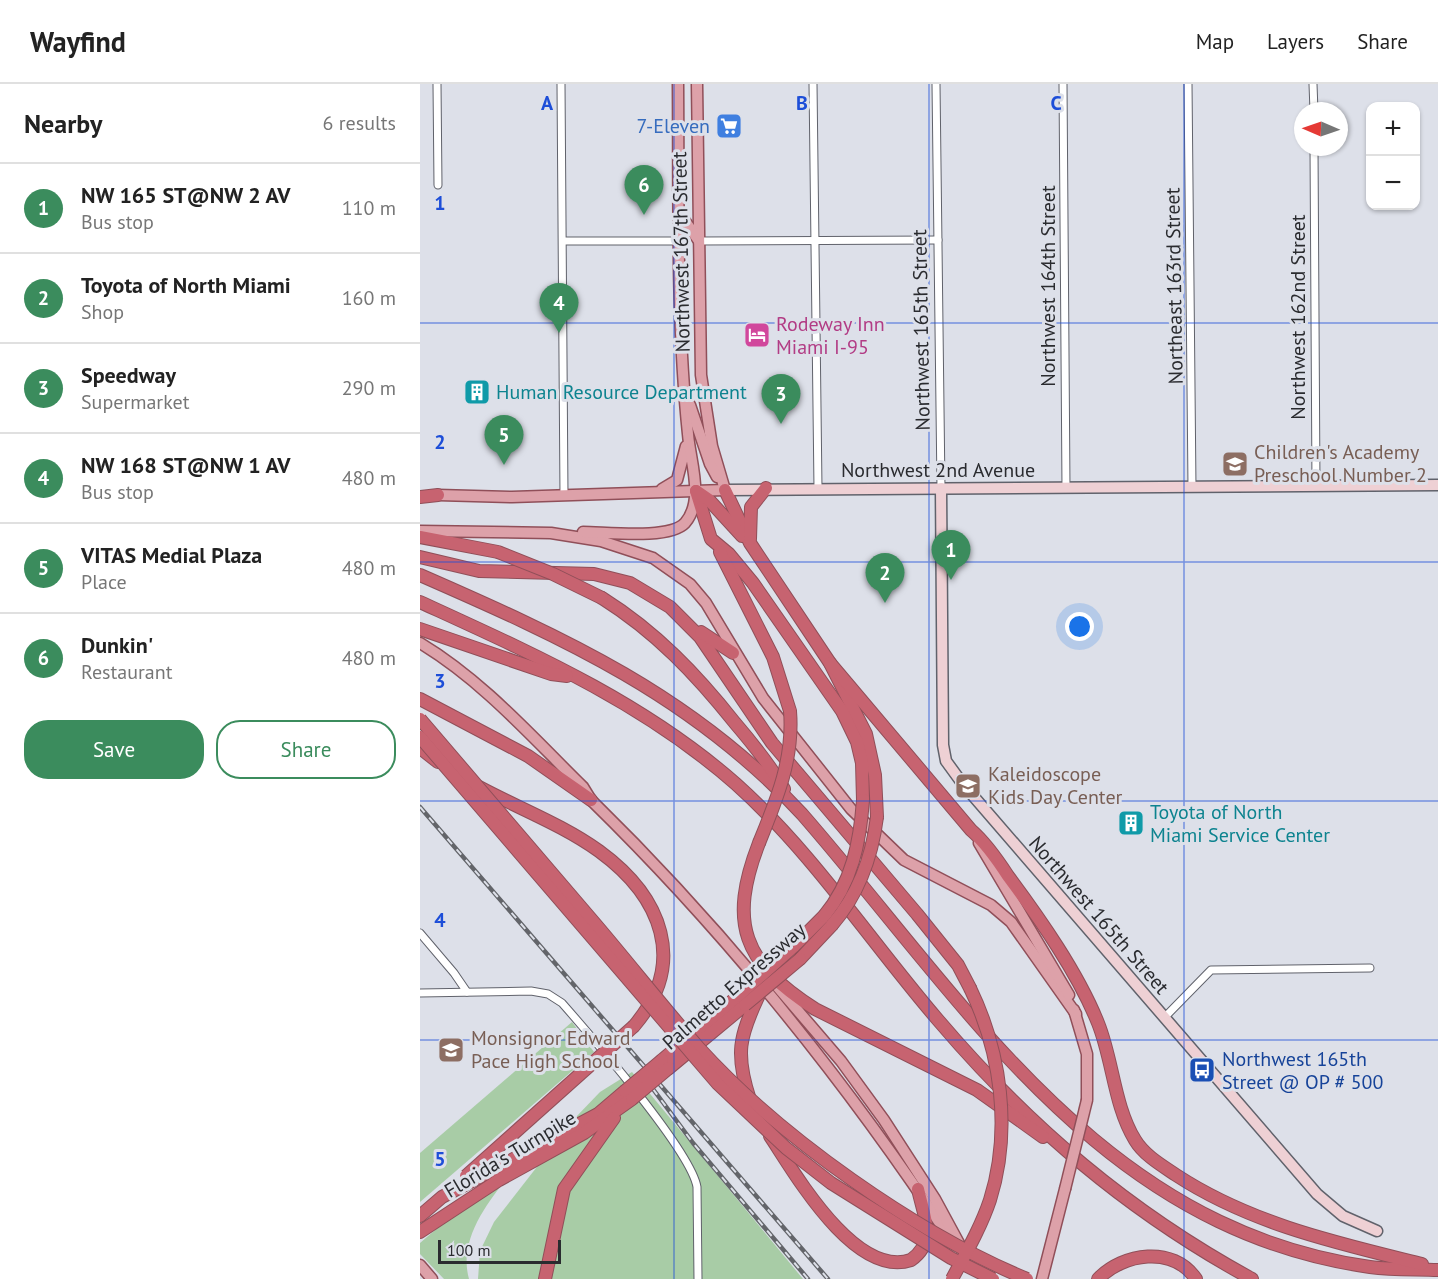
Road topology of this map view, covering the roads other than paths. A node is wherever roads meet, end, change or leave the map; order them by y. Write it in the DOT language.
graph roads {
  1 [pos="437,84"];
  2 [pos="561,84"];
  3 [pos="678,84"];
  4 [pos="697,84"];
  5 [pos="813,84"];
  6 [pos="936,84"];
  7 [pos="1063,84"];
  8 [pos="1188,84"];
  9 [pos="1313,84"];
  10 [pos="1314,102"];
  11 [pos="1314,156"];
  12 [pos="438,185"];
  13 [pos="679,213"];
  14 [pos="938,240"];
  15 [pos="563,241"];
  16 [pos="680,241"];
  17 [pos="699,241"];
  18 [pos="815,241"];
  19 [pos="683,382"];
  20 [pos="688,437"];
  21 [pos="1438,485"];
  22 [pos="1316,486"];
  23 [pos="1192,487"];
  24 [pos="766,488"];
  25 [pos="818,488"];
  26 [pos="941,488"];
  27 [pos="1066,488"];
  28 [pos="725,490"];
  29 [pos="657,491"];
  30 [pos="696,491"];
  31 [pos="438,495"];
  32 [pos="564,495"];
  33 [pos="420,497"];
  34 [pos="420,531"];
  35 [pos="564,534"];
  36 [pos="420,537"];
  37 [pos="711,538"];
  38 [pos="750,543"];
  39 [pos="420,557"];
  40 [pos="420,575"];
  41 [pos="420,602"];
  42 [pos="683,619"];
  43 [pos="420,629"];
  44 [pos="420,643"];
  45 [pos="733,653"];
  46 [pos="830,663"];
  47 [pos="578,677"];
  48 [pos="420,699"];
  49 [pos="420,719"];
  50 [pos="420,737"];
  51 [pos="420,748"];
  52 [pos="591,800"];
  53 [pos="789,800"];
  54 [pos="971,830"];
  55 [pos="828,920"];
  56 [pos="420,933"];
  57 [pos="1370,968"];
  58 [pos="763,969"];
  59 [pos="467,992"];
  60 [pos="420,993"];
  61 [pos="745,1004"];
  62 [pos="1076,1014"];
  63 [pos="1164,1018"];
  64 [pos="629,1095"];
  65 [pos="620,1110"];
  66 [pos="1064,1150"];
  67 [pos="918,1189"];
  68 [pos="442,1197"];
  69 [pos="422,1226"];
  70 [pos="1377,1231"];
  71 [pos="964,1259"];
  72 [pos="420,1265"];
  73 [pos="1438,1269"];
  74 [pos="432,1279"];
  75 [pos="545,1279"];
  76 [pos="698,1279"];
  77 [pos="952,1279"];
  78 [pos="976,1279"];
  79 [pos="993,1279"];
  80 [pos="1027,1279"];
  81 [pos="1042,1279"];
  82 [pos="1098,1279"];
  83 [pos="1196,1279"];
  84 [pos="1252,1279"];
  1 -- 12 [label="street"];
  2 -- 15 [label="street"];
  3 -- 13 [label="main road, Northwest 167th Street"];
  4 -- 17 [label="main road, Northwest 167th Street"];
  5 -- 18 [label="street"];
  6 -- 14 [label="street, Northwest 165th Street"];
  7 -- 27 [label="street, Northwest 164th Street"];
  8 -- 23 [label="street, Northeast 163rd Street"];
  9 -- 10 [label="street"];
  11 -- 22 [label="street, Northwest 162nd Street"];
  13 -- 16 [label="main road, Northwest 167th Street"];
  13 -- 17 [label="main road"];
  14 -- 18 [label="street"];
  14 -- 26 [label="street, Northwest 165th Street"];
  15 -- 16 [label="street"];
  15 -- 32 [label="street"];
  16 -- 19 [label="main road, Northwest 167th Street"];
  17 -- 18 [label="street"];
  17 -- 28 [label="main road, Northwest 167th Street"];
  18 -- 25 [label="street"];
  19 -- 20 [label="main road, Northwest 167th Street"];
  19 -- 28 [label="main road"];
  20 -- 29 [label="main road"];
  20 -- 30 [label="main road, Northwest 167th Street"];
  21 -- 22 [label="street, Northwest 2nd Avenue"];
  22 -- 23 [label="street, Northwest 2nd Avenue"];
  23 -- 27 [label="street, Northwest 2nd Avenue"];
  24 -- 25 [label="street, Northwest 2nd Avenue"];
  24 -- 28 [label="street, Northwest 2nd Avenue"];
  24 -- 38 [label="highway"];
  25 -- 26 [label="street, Northwest 2nd Avenue"];
  26 -- 27 [label="street, Northwest 2nd Avenue"];
  26 -- 63 [label="street, Northwest 165th Street"];
  28 -- 30 [label="main road, Northwest 2nd Avenue"];
  28 -- 38 [label="highway, Palmetto Expressway"];
  29 -- 30 [label="main road, Northwest 2nd Avenue"];
  29 -- 32 [label="main road, Northwest 2nd Avenue"];
  30 -- 35 [label="main road"];
  30 -- 37 [label="highway, Palmetto Expressway"];
  30 -- 38 [label="highway"];
  31 -- 32 [label="main road, Northwest 2nd Avenue"];
  31 -- 33 [label="highway"];
  34 -- 35 [label="main road"];
  35 -- 45 [label="main road"];
  36 -- 53 [label="highway, bridge"];
  37 -- 55 [label="highway, Palmetto Expressway, bridge"];
  37 -- 58 [label="highway, bridge"];
  38 -- 46 [label="highway, Palmetto Expressway"];
  39 -- 42 [label="highway"];
  40 -- 53 [label="highway"];
  41 -- 47 [label="highway"];
  42 -- 45 [label="highway"];
  42 -- 77 [label="highway, bridge"];
  43 -- 47 [label="highway"];
  44 -- 52 [label="main road"];
  45 -- 62 [label="main road"];
  46 -- 54 [label="highway"];
  46 -- 55 [label="highway, Palmetto Expressway, bridge"];
  47 -- 66 [label="highway"];
  48 -- 52 [label="highway"];
  49 -- 80 [label="highway, bridge"];
  50 -- 79 [label="highway, bridge"];
  51 -- 68 [label="highway, bridge"];
  52 -- 67 [label="main road"];
  53 -- 73 [label="highway"];
  54 -- 62 [label="main road"];
  54 -- 73 [label="highway"];
  55 -- 61 [label="highway, Palmetto Expressway, bridge"];
  55 -- 61 [label="highway, Palmetto Expressway, bridge"];
  56 -- 59 [label="street"];
  57 -- 63 [label="street"];
  58 -- 66 [label="highway"];
  58 -- 71 [label="main road"];
  59 -- 60 [label="street"];
  59 -- 76 [label="street"];
  61 -- 64 [label="highway, Palmetto Expressway, bridge"];
  61 -- 67 [label="highway"];
  62 -- 81 [label="main road, bridge"];
  63 -- 70 [label="street, Northwest 165th Street"];
  64 -- 65 [label="highway"];
  64 -- 68 [label="highway"];
  65 -- 69 [label="highway, Florida's Turnpike"];
  65 -- 75 [label="highway"];
  66 -- 84 [label="highway"];
  67 -- 71 [label="main road"];
  68 -- 69 [label="highway"];
  71 -- 78 [label="main road"];
  72 -- 74 [label="main road"];
  82 -- 83 [label="highway"];
}
